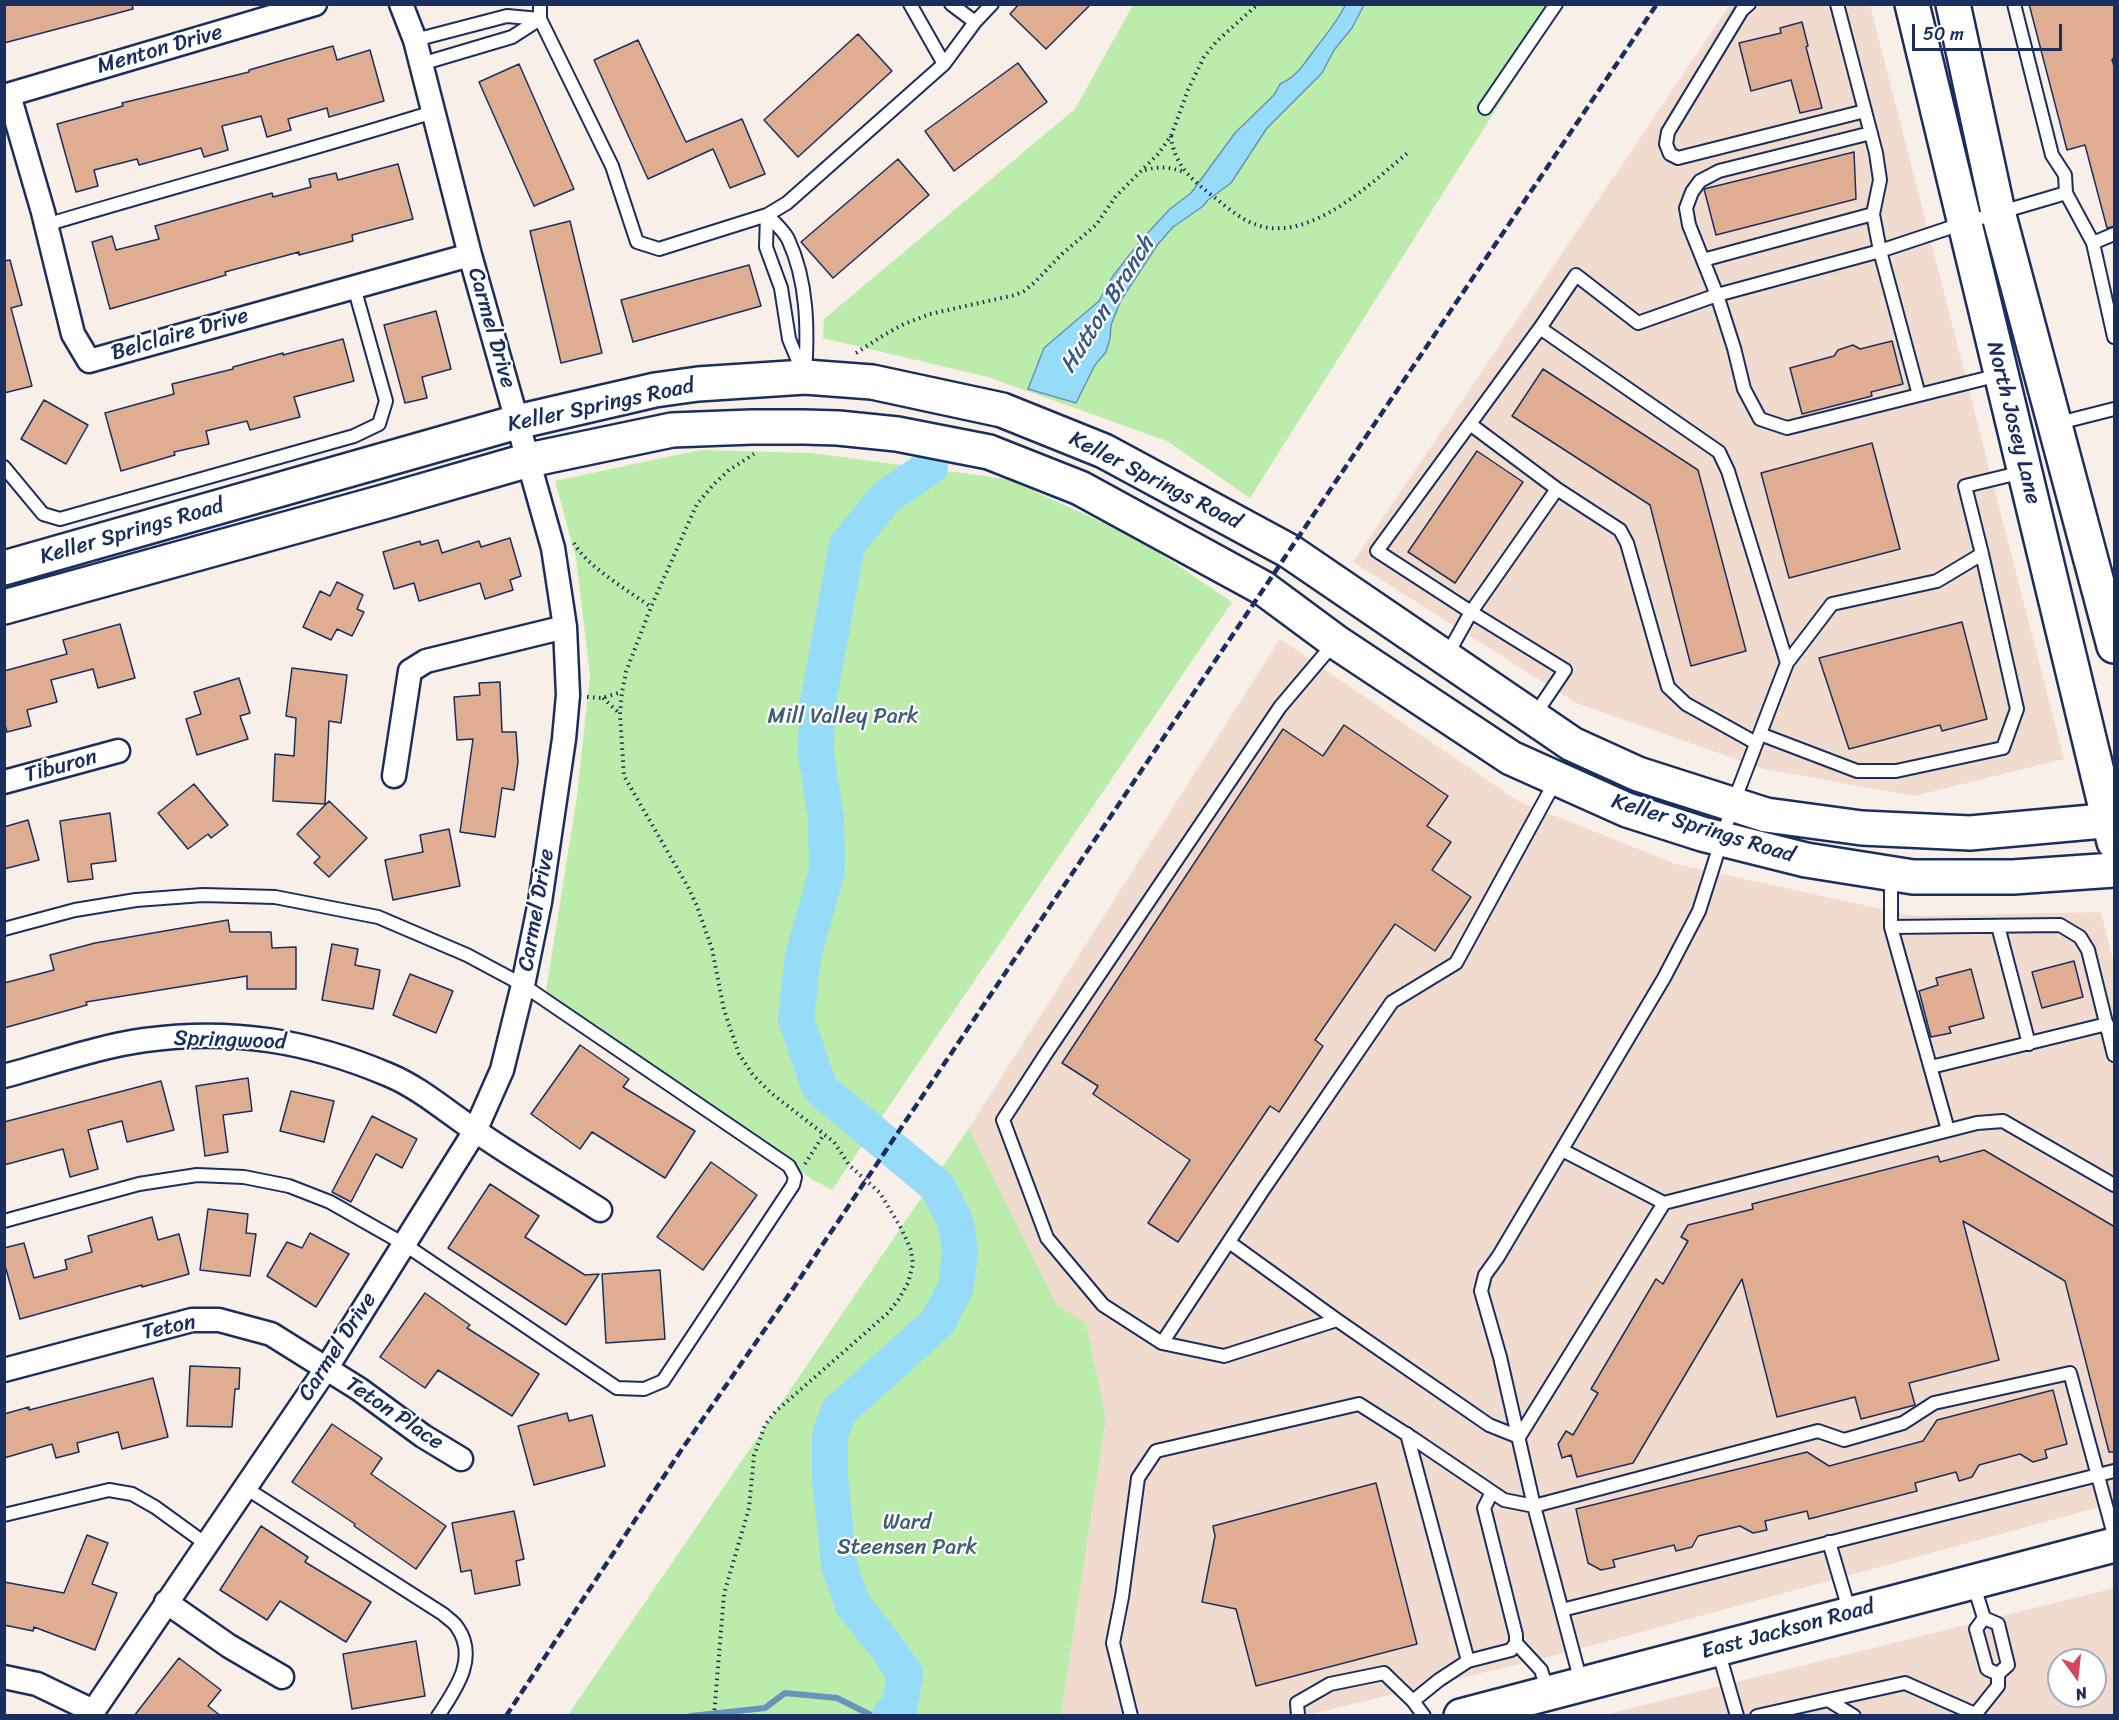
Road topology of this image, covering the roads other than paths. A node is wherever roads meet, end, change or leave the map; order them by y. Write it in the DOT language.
graph roads {
  1 [pos="315,4"];
  2 [pos="401,4"];
  3 [pos="540,4"];
  4 [pos="910,4"];
  5 [pos="951,4"];
  6 [pos="992,4"];
  7 [pos="1556,4"];
  8 [pos="1749,4"];
  9 [pos="1837,4"];
  10 [pos="1912,4"];
  11 [pos="1953,4"];
  12 [pos="2014,4"];
  13 [pos="540,19"];
  14 [pos="975,22"];
  15 [pos="414,40"];
  16 [pos="421,64"];
  17 [pos="944,64"];
  18 [pos="7,95"];
  19 [pos="1485,108"];
  20 [pos="1865,111"];
  21 [pos="433,112"];
  22 [pos="1870,133"];
  23 [pos="2066,193"];
  24 [pos="1998,212"];
  25 [pos="1873,214"];
  26 [pos="767,215"];
  27 [pos="1964,223"];
  28 [pos="46,225"];
  29 [pos="2115,234"];
  30 [pos="2093,243"];
  31 [pos="1880,251"];
  32 [pos="470,255"];
  33 [pos="1703,260"];
  34 [pos="354,287"];
  35 [pos="1717,295"];
  36 [pos="1540,328"];
  37 [pos="2115,337"];
  38 [pos="2001,375"];
  39 [pos="805,377"];
  40 [pos="1919,395"];
  41 [pos="2115,409"];
  42 [pos="517,422"];
  43 [pos="1470,424"];
  44 [pos="2055,424"];
  45 [pos="804,427"];
  46 [pos="529,460"];
  47 [pos="4,467"];
  48 [pos="2025,472"];
  49 [pos="1557,489"];
  50 [pos="1982,554"];
  51 [pos="4,568"];
  52 [pos="4,607"];
  53 [pos="1471,612"];
  54 [pos="565,627"];
  55 [pos="1336,642"];
  56 [pos="2115,646"];
  57 [pos="1445,658"];
  58 [pos="1787,663"];
  59 [pos="1533,717"];
  60 [pos="1758,739"];
  61 [pos="118,752"];
  62 [pos="394,776"];
  63 [pos="1557,779"];
  64 [pos="4,782"];
  65 [pos="1733,804"];
  66 [pos="2113,827"];
  67 [pos="1722,839"];
  68 [pos="2115,870"];
  69 [pos="1891,874"];
  70 [pos="1998,926"];
  71 [pos="1891,927"];
  72 [pos="4,929"];
  73 [pos="523,985"];
  74 [pos="2107,1024"];
  75 [pos="2029,1044"];
  76 [pos="2115,1055"];
  77 [pos="1931,1067"];
  78 [pos="4,1076"];
  79 [pos="1948,1130"];
  80 [pos="475,1131"];
  81 [pos="1562,1150"];
  82 [pos="2115,1185"];
  83 [pos="1664,1203"];
  84 [pos="600,1210"];
  85 [pos="4,1221"];
  86 [pos="1229,1242"];
  87 [pos="404,1244"];
  88 [pos="1337,1320"];
  89 [pos="1162,1343"];
  90 [pos="326,1369"];
  91 [pos="4,1370"];
  92 [pos="1407,1434"];
  93 [pos="1519,1437"];
  94 [pos="461,1459"];
  95 [pos="2115,1471"];
  96 [pos="2099,1474"];
  97 [pos="244,1488"];
  98 [pos="1492,1492"];
  99 [pos="1534,1506"];
  100 [pos="4,1515"];
  101 [pos="2115,1535"];
  102 [pos="1829,1542"];
  103 [pos="206,1544"];
  104 [pos="2115,1545"];
  105 [pos="1972,1582"];
  106 [pos="166,1602"];
  107 [pos="1562,1610"];
  108 [pos="1850,1614"];
  109 [pos="1984,1618"];
  110 [pos="1516,1643"];
  111 [pos="1718,1648"];
  112 [pos="1468,1661"];
  113 [pos="1998,1674"];
  114 [pos="4,1677"];
  115 [pos="282,1677"];
  116 [pos="1581,1684"];
  117 [pos="1548,1693"];
  118 [pos="1828,1700"];
  119 [pos="1413,1701"];
  120 [pos="91,1713"];
  121 [pos="1975,1715"];
  122 [pos="438,1716"];
  123 [pos="1131,1716"];
  124 [pos="1298,1716"];
  125 [pos="1424,1716"];
  126 [pos="1461,1716"];
  127 [pos="1737,1716"];
  128 [pos="1757,1716"];
  129 [pos="1854,1716"];
  1 -- 18 [label="street, Menton Drive"];
  2 -- 15 [label="street, Carmel Drive"];
  3 -- 13 [label="lane"];
  4 -- 17 [label="lane"];
  5 -- 14 [label="lane"];
  6 -- 14 [label="lane"];
  7 -- 19 [label="lane"];
  8 -- 20 [label="lane"];
  9 -- 20 [label="lane"];
  10 -- 27 [label="main road, North Josey Lane"];
  11 -- 24 [label="main road, North Josey Lane"];
  12 -- 23 [label="lane"];
  13 -- 15 [label="lane"];
  13 -- 16 [label="lane"];
  13 -- 26 [label="lane"];
  14 -- 17 [label="lane"];
  15 -- 16 [label="street, Carmel Drive"];
  16 -- 21 [label="street, Carmel Drive"];
  17 -- 26 [label="lane"];
  18 -- 28 [label="street, Belclaire Drive"];
  20 -- 22 [label="lane"];
  21 -- 28 [label="lane"];
  21 -- 32 [label="street, Carmel Drive"];
  22 -- 25 [label="lane"];
  22 -- 33 [label="lane"];
  23 -- 24 [label="lane"];
  23 -- 30 [label="lane"];
  24 -- 27 [label="lane"];
  24 -- 44 [label="main road, North Josey Lane"];
  25 -- 31 [label="lane"];
  25 -- 33 [label="lane"];
  26 -- 39 [label="lane"];
  26 -- 39 [label="lane"];
  27 -- 31 [label="lane"];
  27 -- 38 [label="main road, North Josey Lane"];
  28 -- 34 [label="street, Belclaire Drive"];
  29 -- 30 [label="lane"];
  30 -- 37 [label="lane"];
  31 -- 35 [label="lane"];
  31 -- 40 [label="lane"];
  32 -- 34 [label="street, Belclaire Drive"];
  32 -- 42 [label="street, Carmel Drive"];
  33 -- 35 [label="lane"];
  34 -- 47 [label="lane"];
  35 -- 36 [label="lane"];
  35 -- 40 [label="lane"];
  36 -- 43 [label="lane"];
  36 -- 58 [label="lane"];
  38 -- 40 [label="lane"];
  38 -- 48 [label="main road, North Josey Lane"];
  39 -- 42 [label="main road, Keller Springs Road"];
  39 -- 45 [label="main road"];
  39 -- 57 [label="main road, Keller Springs Road"];
  41 -- 44 [label="lane"];
  42 -- 46 [label="street, Carmel Drive"];
  42 -- 51 [label="main road, Keller Springs Road"];
  43 -- 49 [label="lane"];
  43 -- 53 [label="lane"];
  44 -- 56 [label="main road, North Josey Lane"];
  45 -- 46 [label="main road, Keller Springs Road"];
  45 -- 55 [label="main road, Keller Springs Road"];
  46 -- 52 [label="main road, Keller Springs Road"];
  46 -- 54 [label="street, Carmel Drive"];
  48 -- 50 [label="lane"];
  48 -- 66 [label="main road, North Josey Lane"];
  49 -- 53 [label="lane"];
  49 -- 60 [label="lane"];
  50 -- 58 [label="lane"];
  50 -- 60 [label="lane"];
  53 -- 57 [label="lane"];
  53 -- 59 [label="lane"];
  54 -- 62 [label="street"];
  54 -- 73 [label="street, Carmel Drive"];
  55 -- 57 [label="main road"];
  55 -- 63 [label="main road, Keller Springs Road"];
  55 -- 89 [label="lane"];
  57 -- 59 [label="main road, Keller Springs Road"];
  58 -- 60 [label="lane"];
  59 -- 65 [label="main road, Keller Springs Road"];
  60 -- 65 [label="lane"];
  61 -- 64 [label="street, Tiburon"];
  63 -- 67 [label="main road, Keller Springs Road"];
  63 -- 86 [label="lane"];
  65 -- 66 [label="main road, Keller Springs Road"];
  65 -- 67 [label="lane"];
  67 -- 69 [label="main road, Keller Springs Road"];
  67 -- 81 [label="lane"];
  68 -- 69 [label="main road, Keller Springs Road"];
  69 -- 71 [label="lane"];
  70 -- 71 [label="lane"];
  70 -- 74 [label="lane"];
  70 -- 75 [label="lane"];
  71 -- 77 [label="lane"];
  72 -- 73 [label="lane"];
  73 -- 80 [label="street, Carmel Drive"];
  73 -- 87 [label="lane"];
  74 -- 75 [label="lane"];
  74 -- 76 [label="lane"];
  75 -- 77 [label="lane"];
  77 -- 79 [label="lane"];
  78 -- 80 [label="street, Springwood"];
  79 -- 82 [label="lane"];
  79 -- 83 [label="lane"];
  80 -- 84 [label="street, Springwood"];
  80 -- 87 [label="street, Carmel Drive"];
  81 -- 83 [label="lane"];
  81 -- 93 [label="lane"];
  83 -- 93 [label="lane"];
  85 -- 87 [label="lane"];
  86 -- 88 [label="lane"];
  86 -- 89 [label="lane"];
  87 -- 90 [label="street, Carmel Drive"];
  88 -- 89 [label="lane"];
  88 -- 93 [label="lane"];
  90 -- 91 [label="street, Teton"];
  90 -- 94 [label="street, Teton Place"];
  90 -- 97 [label="street, Carmel Drive"];
  92 -- 98 [label="lane"];
  92 -- 112 [label="lane"];
  92 -- 123 [label="lane"];
  93 -- 99 [label="lane"];
  95 -- 96 [label="lane"];
  96 -- 99 [label="lane"];
  96 -- 101 [label="lane"];
  96 -- 102 [label="lane"];
  97 -- 103 [label="street, Carmel Drive"];
  97 -- 122 [label="lane"];
  98 -- 99 [label="lane"];
  98 -- 110 [label="lane"];
  99 -- 107 [label="lane"];
  100 -- 103 [label="lane"];
  102 -- 107 [label="lane"];
  102 -- 108 [label="lane"];
  103 -- 106 [label="street, Carmel Drive"];
  104 -- 105 [label="main road, East Jackson Road"];
  105 -- 108 [label="main road, East Jackson Road"];
  105 -- 109 [label="lane"];
  106 -- 115 [label="street"];
  106 -- 120 [label="street, Carmel Drive"];
  107 -- 116 [label="lane"];
  108 -- 111 [label="main road, East Jackson Road"];
  109 -- 113 [label="lane"];
  109 -- 113 [label="lane"];
  110 -- 112 [label="lane"];
  110 -- 117 [label="lane"];
  111 -- 116 [label="main road, East Jackson Road"];
  111 -- 127 [label="lane"];
  112 -- 119 [label="lane"];
  113 -- 121 [label="lane"];
  114 -- 120 [label="street"];
  116 -- 117 [label="main road, East Jackson Road"];
  117 -- 126 [label="main road, East Jackson Road"];
  118 -- 121 [label="lane"];
  118 -- 128 [label="lane"];
  118 -- 129 [label="lane"];
  119 -- 124 [label="lane"];
  119 -- 125 [label="lane"];
}
